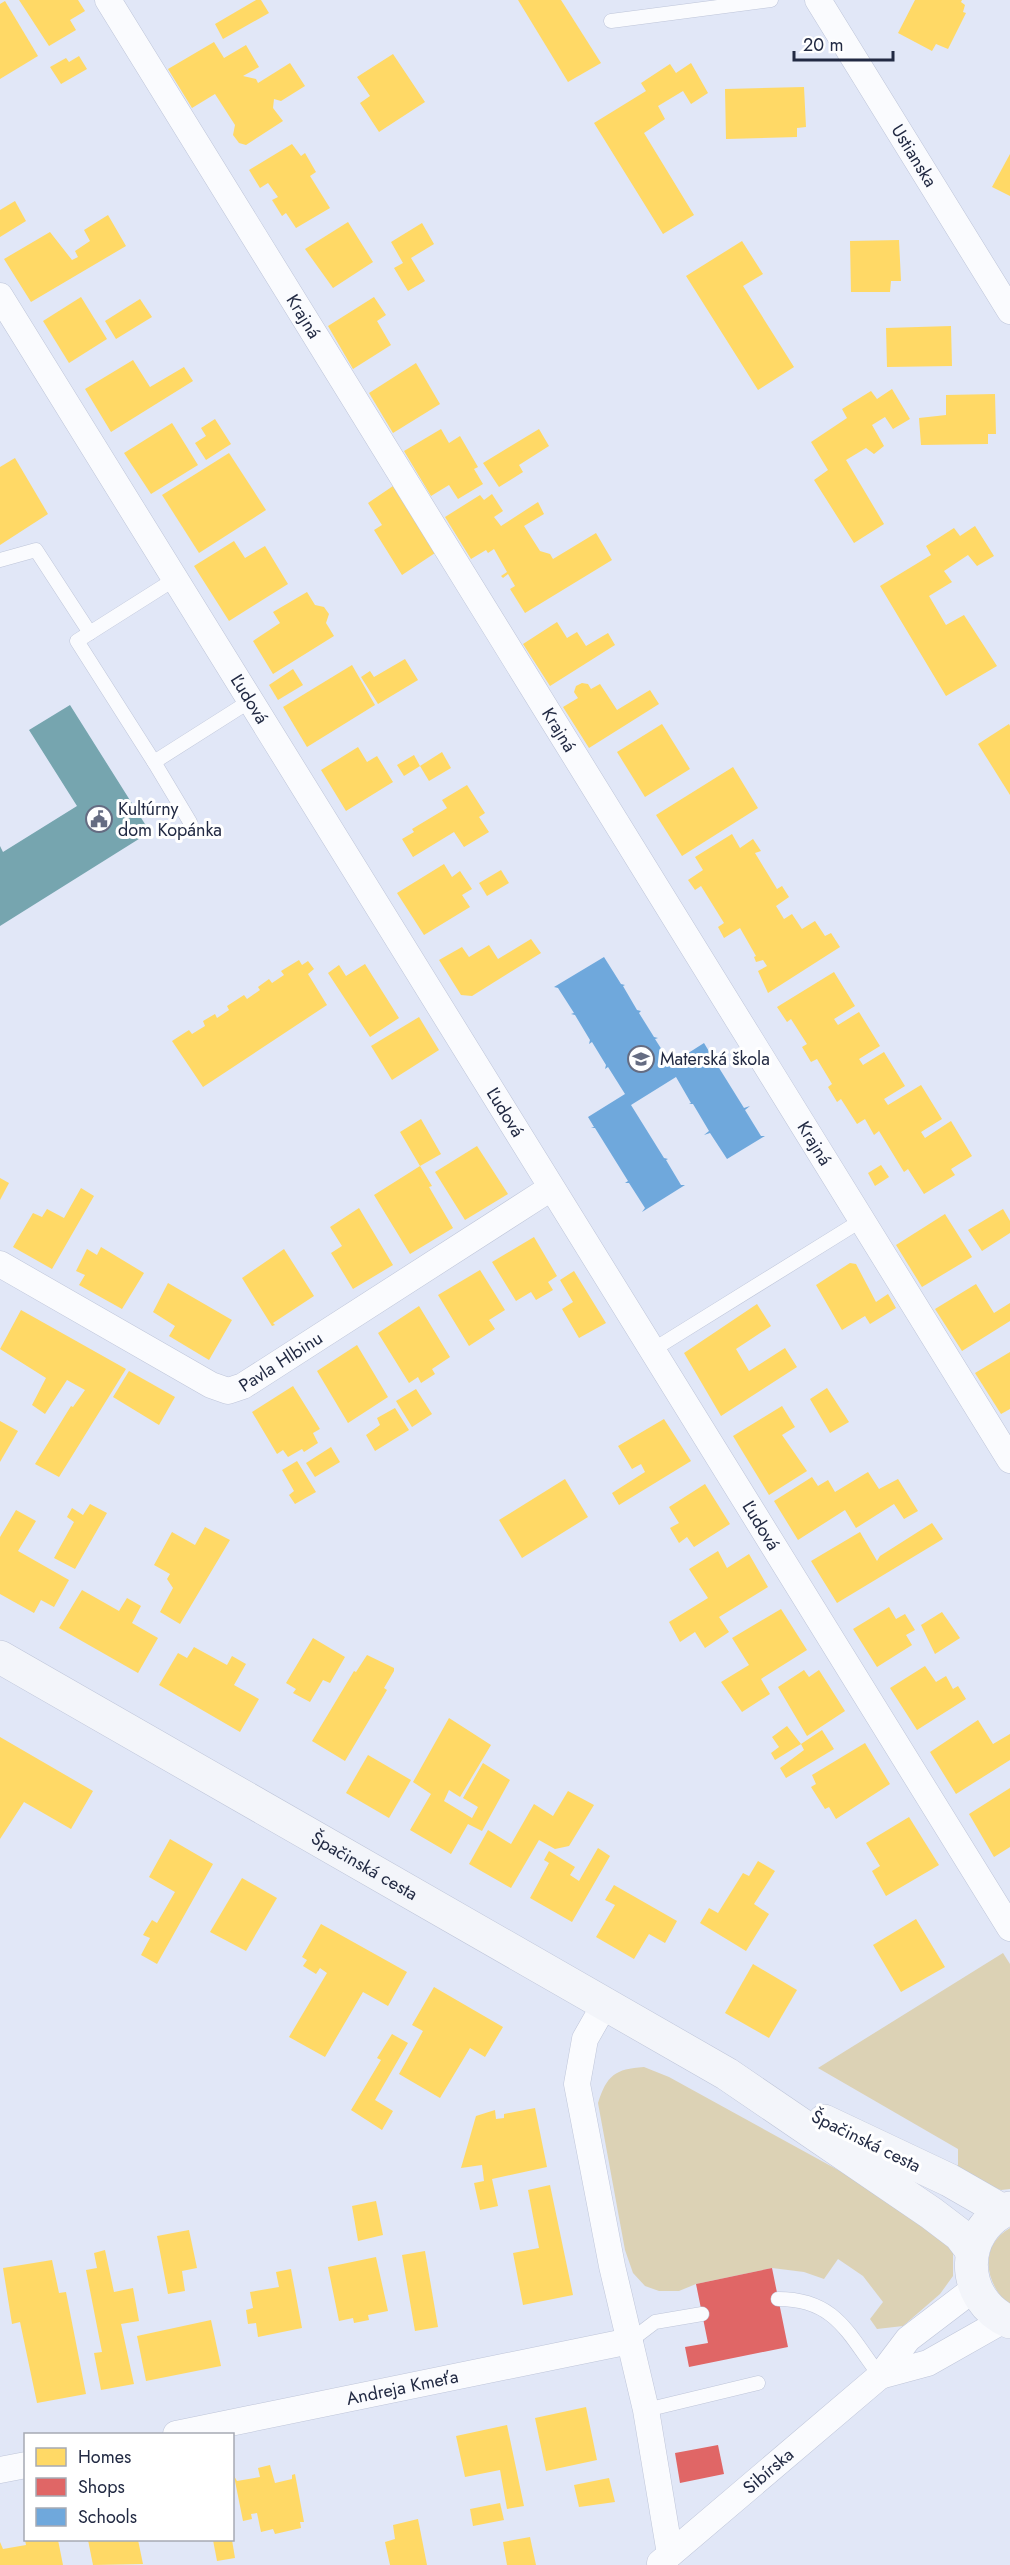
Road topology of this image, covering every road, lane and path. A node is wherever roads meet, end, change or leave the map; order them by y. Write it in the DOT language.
graph roads {
  1 [pos="108,0"];
  2 [pos="771,0"];
  3 [pos="818,0"];
  4 [pos="610,21"];
  5 [pos="0,298"];
  6 [pos="1010,311"];
  7 [pos="0,560"];
  8 [pos="175,579"];
  9 [pos="90,633"];
  10 [pos="250,700"];
  11 [pos="154,762"];
  12 [pos="190,822"];
  13 [pos="551,1188"];
  14 [pos="862,1220"];
  15 [pos="0,1264"];
  16 [pos="651,1351"];
  17 [pos="1010,1460"];
  18 [pos="0,1657"];
  19 [pos="1010,1928"];
  20 [pos="605,2004"];
  21 [pos="727,2074"];
  22 [pos="1006,2209"];
  23 [pos="972,2251"];
  24 [pos="975,2288"];
  25 [pos="778,2299"];
  26 [pos="702,2314"];
  27 [pos="1007,2321"];
  28 [pos="630,2341"];
  29 [pos="880,2376"];
  30 [pos="758,2384"];
  31 [pos="646,2410"];
  32 [pos="181,2433"];
  33 [pos="24,2465"];
  34 [pos="0,2470"];
  35 [pos="664,2560"];
  1 -- 14 [label="street, Krajná"];
  2 -- 4 [label="lane"];
  3 -- 6 [label="street, Ustianska"];
  5 -- 8 [label="street, Ľudová"];
  7 -- 9 [label="lane"];
  8 -- 9 [label="lane"];
  8 -- 10 [label="street, Ľudová"];
  9 -- 11 [label="lane"];
  10 -- 11 [label="lane"];
  10 -- 13 [label="street, Ľudová"];
  11 -- 12 [label="lane"];
  13 -- 15 [label="street, Pavla Hlbinu"];
  13 -- 16 [label="street, Ľudová"];
  14 -- 16 [label="lane"];
  14 -- 17 [label="street, Krajná"];
  16 -- 19 [label="street, Ľudová"];
  18 -- 20 [label="street, Špačinská cesta"];
  20 -- 21 [label="street, Špačinská cesta"];
  20 -- 28 [label="street"];
  21 -- 22 [label="street, Špačinská cesta"];
  21 -- 23 [label="street, Špačinská cesta"];
  22 -- 23 [label="street"];
  23 -- 24 [label="street"];
  24 -- 27 [label="street"];
  24 -- 29 [label="street, Sibírska"];
  25 -- 29 [label="lane"];
  26 -- 28 [label="lane"];
  27 -- 29 [label="street, Sibírska"];
  28 -- 31 [label="street"];
  28 -- 32 [label="street, Andreja Kmeťa"];
  29 -- 35 [label="street, Sibírska"];
  30 -- 31 [label="lane"];
  31 -- 35 [label="street"];
  33 -- 34 [label="street"];
}
